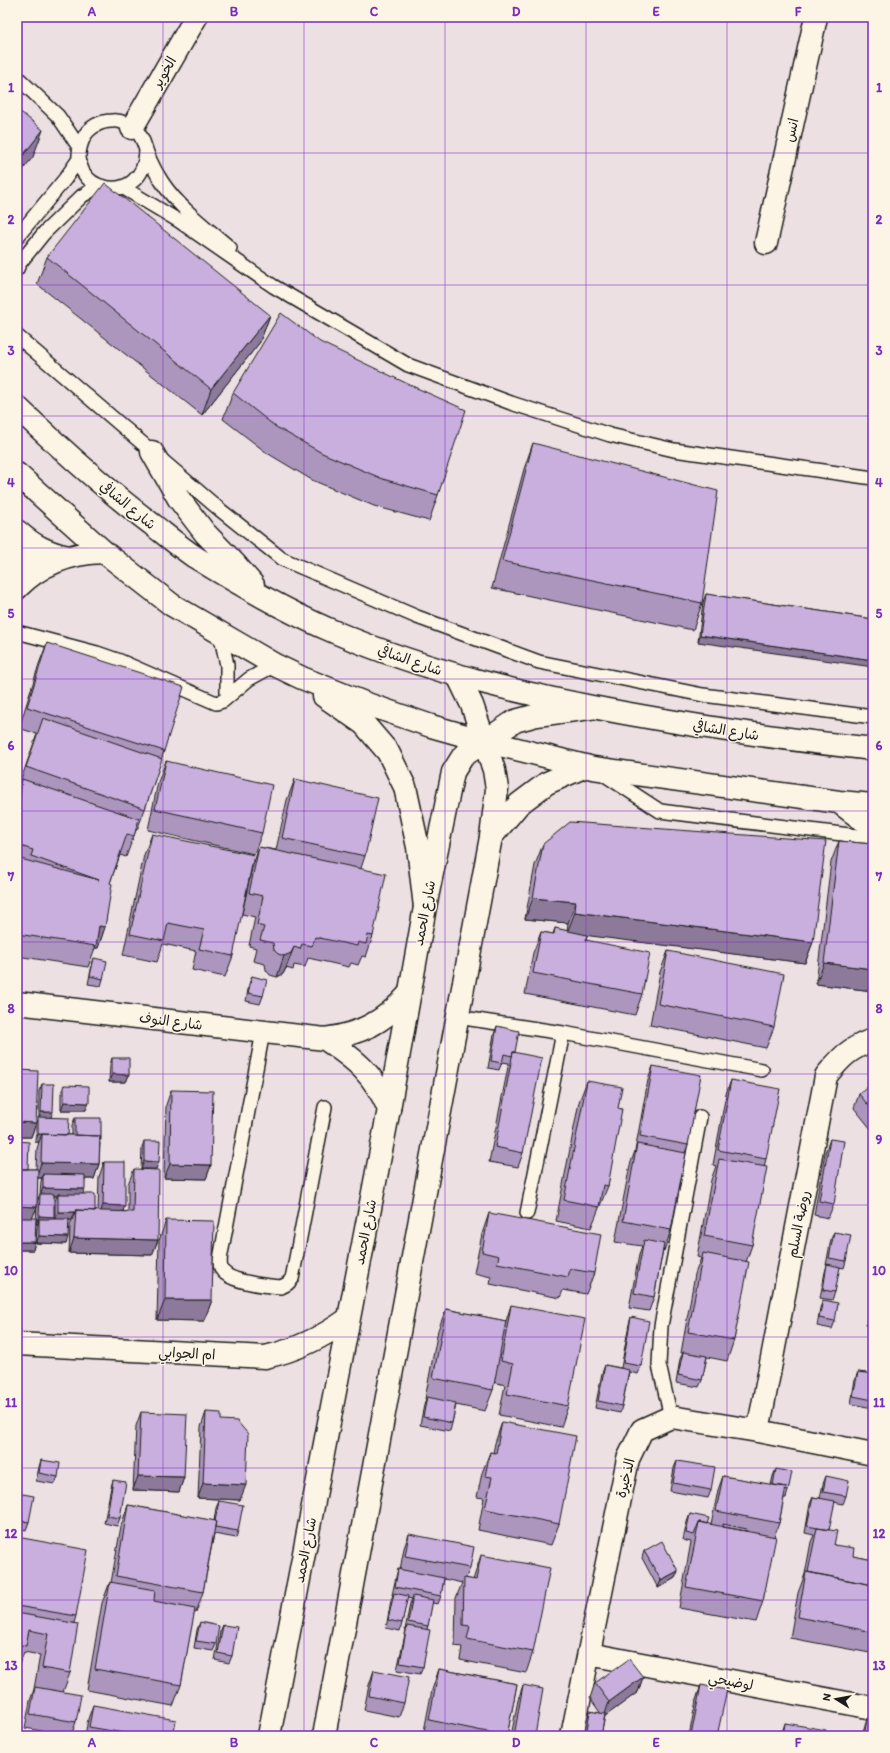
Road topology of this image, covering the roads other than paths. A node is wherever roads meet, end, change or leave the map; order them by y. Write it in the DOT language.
graph roads {
  1 [pos="196,17"];
  2 [pos="816,17"];
  3 [pos="17,77"];
  4 [pos="132,128"];
  5 [pos="146,151"];
  6 [pos="79,153"];
  7 [pos="99,186"];
  8 [pos="122,187"];
  9 [pos="17,237"];
  10 [pos="766,243"];
  11 [pos="17,269"];
  12 [pos="273,286"];
  13 [pos="17,325"];
  14 [pos="20,339"];
  15 [pos="17,407"];
  16 [pos="152,452"];
  17 [pos="17,474"];
  18 [pos="873,478"];
  19 [pos="17,531"];
  20 [pos="104,552"];
  21 [pos="68,557"];
  22 [pos="17,558"];
  23 [pos="39,570"];
  24 [pos="17,588"];
  25 [pos="264,598"];
  26 [pos="17,632"];
  27 [pos="220,633"];
  28 [pos="275,666"];
  29 [pos="458,676"];
  30 [pos="302,678"];
  31 [pos="228,697"];
  32 [pos="596,708"];
  33 [pos="873,717"];
  34 [pos="484,741"];
  35 [pos="873,749"];
  36 [pos="590,767"];
  37 [pos="839,802"];
  38 [pos="873,805"];
  39 [pos="873,825"];
  40 [pos="491,837"];
  41 [pos="873,838"];
  42 [pos="425,907"];
  43 [pos="410,994"];
  44 [pos="17,1003"];
  45 [pos="457,1017"];
  46 [pos="263,1032"];
  47 [pos="563,1033"];
  48 [pos="325,1039"];
  49 [pos="873,1040"];
  50 [pos="762,1070"];
  51 [pos="325,1107"];
  52 [pos="389,1109"];
  53 [pos="700,1117"];
  54 [pos="527,1213"];
  55 [pos="348,1319"];
  56 [pos="17,1344"];
  57 [pos="671,1417"];
  58 [pos="758,1431"];
  59 [pos="873,1454"];
  60 [pos="589,1654"];
  61 [pos="873,1708"];
  62 [pos="270,1736"];
  63 [pos="324,1736"];
  64 [pos="572,1736"];
  1 -- 4 [label="street, الخوير"];
  2 -- 10 [label="street, انس"];
  3 -- 6 [label="lane"];
  4 -- 5 [label="lane"];
  4 -- 6 [label="lane"];
  5 -- 8 [label="lane"];
  5 -- 12 [label="lane"];
  6 -- 7 [label="lane"];
  6 -- 9 [label="lane"];
  7 -- 8 [label="lane"];
  7 -- 11 [label="lane"];
  8 -- 12 [label="lane"];
  12 -- 18 [label="lane"];
  13 -- 14 [label="lane"];
  14 -- 16 [label="lane"];
  15 -- 25 [label="street, شارع الشافي"];
  16 -- 25 [label="street"];
  16 -- 33 [label="lane"];
  17 -- 20 [label="street"];
  19 -- 21 [label="street"];
  20 -- 21 [label="street"];
  20 -- 27 [label="street"];
  21 -- 23 [label="street"];
  22 -- 23 [label="street"];
  23 -- 24 [label="street"];
  25 -- 29 [label="street, شارع الشافي"];
  26 -- 31 [label="lane"];
  27 -- 28 [label="street"];
  27 -- 31 [label="lane"];
  28 -- 30 [label="street"];
  28 -- 31 [label="lane"];
  29 -- 32 [label="street, شارع الشافي"];
  29 -- 34 [label="street"];
  30 -- 34 [label="street"];
  30 -- 42 [label="street"];
  32 -- 34 [label="street, شارع الحمد"];
  32 -- 35 [label="street, شارع الشافي"];
  34 -- 36 [label="street"];
  34 -- 40 [label="street"];
  34 -- 42 [label="street, شارع الحمد"];
  36 -- 37 [label="street"];
  36 -- 40 [label="street"];
  36 -- 41 [label="lane"];
  37 -- 38 [label="street"];
  37 -- 39 [label="street"];
  40 -- 45 [label="street"];
  42 -- 43 [label="street, شارع الحمد"];
  43 -- 48 [label="street, شارع النوف"];
  43 -- 52 [label="street, شارع الحمد"];
  44 -- 46 [label="street, شارع النوف"];
  45 -- 47 [label="lane"];
  45 -- 63 [label="street"];
  46 -- 48 [label="street, شارع النوف"];
  46 -- 51 [label="lane"];
  47 -- 50 [label="lane"];
  47 -- 54 [label="lane"];
  48 -- 52 [label="street, شارع النوف"];
  49 -- 58 [label="street, روضة السلم"];
  52 -- 55 [label="street, شارع الحمد"];
  53 -- 57 [label="lane"];
  55 -- 56 [label="street, ام الجوابي"];
  55 -- 62 [label="street, شارع الحمد"];
  57 -- 58 [label="street"];
  57 -- 60 [label="street, الذخيرة"];
  58 -- 59 [label="street"];
  60 -- 61 [label="street, لوضيحي"];
  60 -- 64 [label="street, الذخيرة"];
}
